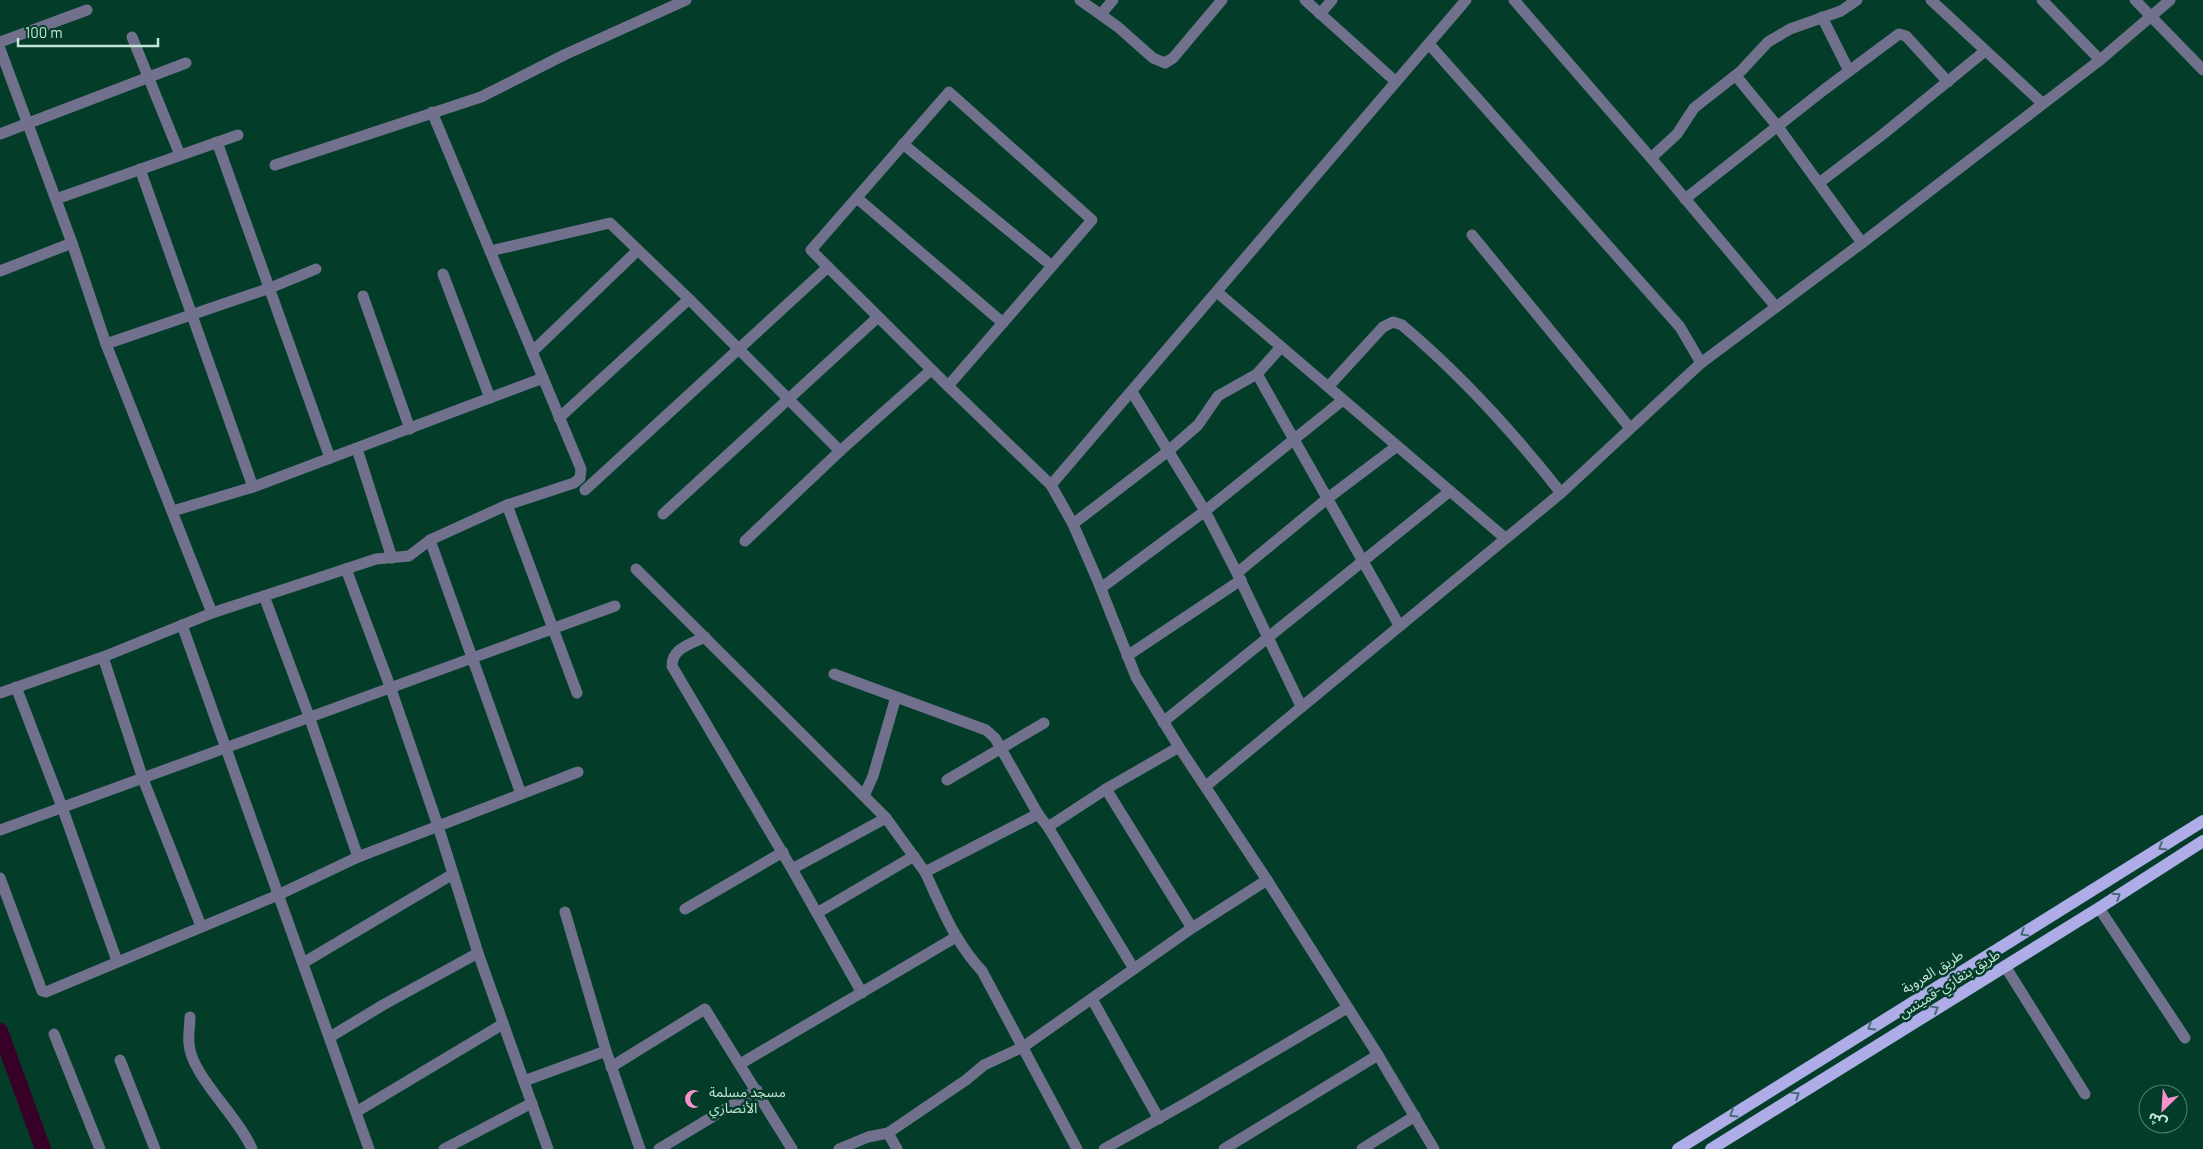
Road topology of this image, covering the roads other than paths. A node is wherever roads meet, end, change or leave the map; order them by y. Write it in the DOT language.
graph roads {
  1 [pos="686,0"];
  2 [pos="1080,0"];
  3 [pos="1113,0"];
  4 [pos="1222,0"];
  5 [pos="1305,0"];
  6 [pos="1332,0"];
  7 [pos="1466,0"];
  8 [pos="1514,0"];
  9 [pos="1857,0"];
  10 [pos="1931,0"];
  11 [pos="2042,0"];
  12 [pos="2135,0"];
  13 [pos="2170,0"];
  14 [pos="87,10"];
  15 [pos="1102,14"];
  16 [pos="1320,14"];
  17 [pos="2151,16"];
  18 [pos="1822,17"];
  19 [pos="132,37"];
  20 [pos="0,42"];
  21 [pos="1429,44"];
  22 [pos="0,49"];
  23 [pos="1985,51"];
  24 [pos="2100,60"];
  25 [pos="186,63"];
  26 [pos="2203,70"];
  27 [pos="1849,71"];
  28 [pos="1736,76"];
  29 [pos="149,77"];
  30 [pos="1396,81"];
  31 [pos="1948,82"];
  32 [pos="2042,103"];
  33 [pos="432,112"];
  34 [pos="27,123"];
  35 [pos="1778,127"];
  36 [pos="0,134"];
  37 [pos="238,135"];
  38 [pos="217,142"];
  39 [pos="903,144"];
  40 [pos="180,155"];
  41 [pos="1651,158"];
  42 [pos="275,165"];
  43 [pos="140,169"];
  44 [pos="1819,183"];
  45 [pos="857,198"];
  46 [pos="56,199"];
  47 [pos="1685,199"];
  48 [pos="1472,235"];
  49 [pos="72,244"];
  50 [pos="1862,244"];
  51 [pos="638,250"];
  52 [pos="490,251"];
  53 [pos="828,266"];
  54 [pos="1052,266"];
  55 [pos="316,269"];
  56 [pos="0,272"];
  57 [pos="443,274"];
  58 [pos="270,288"];
  59 [pos="1217,292"];
  60 [pos="363,296"];
  61 [pos="690,299"];
  62 [pos="1776,307"];
  63 [pos="190,314"];
  64 [pos="878,317"];
  65 [pos="1003,323"];
  66 [pos="106,344"];
  67 [pos="1281,347"];
  68 [pos="738,348"];
  69 [pos="532,352"];
  70 [pos="1702,363"];
  71 [pos="931,370"];
  72 [pos="1257,374"];
  73 [pos="543,378"];
  74 [pos="948,386"];
  75 [pos="1328,387"];
  76 [pos="1132,392"];
  77 [pos="789,397"];
  78 [pos="490,398"];
  79 [pos="1342,400"];
  80 [pos="559,418"];
  81 [pos="1630,428"];
  82 [pos="410,429"];
  83 [pos="1295,440"];
  84 [pos="1396,446"];
  85 [pos="357,449"];
  86 [pos="840,451"];
  87 [pos="1167,452"];
  88 [pos="330,458"];
  89 [pos="1052,485"];
  90 [pos="253,487"];
  91 [pos="585,490"];
  92 [pos="1450,491"];
  93 [pos="1561,493"];
  94 [pos="1328,498"];
  95 [pos="507,505"];
  96 [pos="173,511"];
  97 [pos="1205,511"];
  98 [pos="663,514"];
  99 [pos="1073,524"];
  100 [pos="1504,538"];
  101 [pos="430,540"];
  102 [pos="745,541"];
  103 [pos="392,558"];
  104 [pos="1363,561"];
  105 [pos="346,569"];
  106 [pos="636,569"];
  107 [pos="1239,577"];
  108 [pos="1101,588"];
  109 [pos="264,596"];
  110 [pos="615,606"];
  111 [pos="212,614"];
  112 [pos="182,625"];
  113 [pos="1399,625"];
  114 [pos="554,628"];
  115 [pos="705,637"];
  116 [pos="1267,637"];
  117 [pos="1127,656"];
  118 [pos="103,657"];
  119 [pos="472,660"];
  120 [pos="834,674"];
  121 [pos="16,687"];
  122 [pos="391,689"];
  123 [pos="0,693"];
  124 [pos="577,693"];
  125 [pos="896,697"];
  126 [pos="1300,706"];
  127 [pos="310,719"];
  128 [pos="1163,722"];
  129 [pos="1044,723"];
  130 [pos="1179,747"];
  131 [pos="225,749"];
  132 [pos="1000,749"];
  133 [pos="578,772"];
  134 [pos="143,779"];
  135 [pos="947,780"];
  136 [pos="1206,786"];
  137 [pos="1106,789"];
  138 [pos="521,794"];
  139 [pos="864,796"];
  140 [pos="62,807"];
  141 [pos="1038,814"];
  142 [pos="886,818"];
  143 [pos="2203,821"];
  144 [pos="438,826"];
  145 [pos="1048,827"];
  146 [pos="0,830"];
  147 [pos="2203,841"];
  148 [pos="783,852"];
  149 [pos="914,856"];
  150 [pos="358,857"];
  151 [pos="792,869"];
  152 [pos="925,872"];
  153 [pos="454,874"];
  154 [pos="0,878"];
  155 [pos="1267,880"];
  156 [pos="278,895"];
  157 [pos="2099,908"];
  158 [pos="685,909"];
  159 [pos="565,912"];
  160 [pos="817,913"];
  161 [pos="201,926"];
  162 [pos="1192,928"];
  163 [pos="956,937"];
  164 [pos="478,953"];
  165 [pos="117,962"];
  166 [pos="303,963"];
  167 [pos="2005,966"];
  168 [pos="1134,969"];
  169 [pos="862,993"];
  170 [pos="1092,999"];
  171 [pos="1347,1008"];
  172 [pos="190,1017"];
  173 [pos="503,1024"];
  174 [pos="54,1034"];
  175 [pos="330,1038"];
  176 [pos="2185,1038"];
  177 [pos="1023,1047"];
  178 [pos="606,1051"];
  179 [pos="1378,1055"];
  180 [pos="120,1060"];
  181 [pos="740,1064"];
  182 [pos="611,1067"];
  183 [pos="524,1081"];
  184 [pos="757,1090"];
  185 [pos="2085,1094"];
  186 [pos="532,1103"];
  187 [pos="356,1112"];
  188 [pos="1415,1116"];
  189 [pos="1159,1119"];
  190 [pos="888,1133"];
  191 [pos="100,1149"];
  192 [pos="156,1149"];
  193 [pos="252,1149"];
  194 [pos="369,1149"];
  195 [pos="444,1149"];
  196 [pos="548,1149"];
  197 [pos="640,1149"];
  198 [pos="659,1149"];
  199 [pos="792,1149"];
  200 [pos="839,1149"];
  201 [pos="897,1149"];
  202 [pos="1077,1149"];
  203 [pos="1104,1149"];
  204 [pos="1224,1149"];
  205 [pos="1362,1149"];
  206 [pos="1434,1149"];
  207 [pos="1678,1149"];
  208 [pos="1711,1149"];
  1 -- 33 [label="street"];
  2 -- 15 [label="street"];
  3 -- 15 [label="street"];
  4 -- 15 [label="street"];
  5 -- 16 [label="street"];
  6 -- 16 [label="street"];
  7 -- 21 [label="street"];
  8 -- 41 [label="street"];
  9 -- 18 [label="street"];
  10 -- 23 [label="street"];
  11 -- 24 [label="street"];
  12 -- 17 [label="street"];
  13 -- 17 [label="street"];
  14 -- 20 [label="street"];
  16 -- 30 [label="street"];
  17 -- 24 [label="street"];
  17 -- 26 [label="street"];
  18 -- 27 [label="street"];
  18 -- 28 [label="street"];
  19 -- 29 [label="street"];
  21 -- 30 [label="street"];
  21 -- 70 [label="street"];
  22 -- 34 [label="street"];
  23 -- 31 [label="street"];
  23 -- 32 [label="street"];
  24 -- 32 [label="street"];
  25 -- 29 [label="street"];
  27 -- 31 [label="street"];
  27 -- 35 [label="street"];
  28 -- 35 [label="street"];
  28 -- 41 [label="street"];
  29 -- 34 [label="street"];
  29 -- 40 [label="street"];
  30 -- 59 [label="street"];
  31 -- 44 [label="street"];
  32 -- 50 [label="street"];
  33 -- 42 [label="street"];
  33 -- 52 [label="street"];
  34 -- 36 [label="street"];
  34 -- 46 [label="street"];
  35 -- 44 [label="street"];
  35 -- 47 [label="street"];
  37 -- 38 [label="street"];
  38 -- 40 [label="street"];
  38 -- 58 [label="street"];
  39 -- 45 [label="street"];
  39 -- 54 [label="street"];
  39 -- 54 [label="street"];
  40 -- 43 [label="street"];
  41 -- 47 [label="street"];
  43 -- 46 [label="street"];
  43 -- 63 [label="street"];
  44 -- 50 [label="street"];
  45 -- 53 [label="street"];
  45 -- 65 [label="street"];
  46 -- 49 [label="street"];
  47 -- 62 [label="street"];
  48 -- 81 [label="street"];
  49 -- 56 [label="street"];
  49 -- 66 [label="street"];
  50 -- 62 [label="street"];
  51 -- 52 [label="street"];
  51 -- 61 [label="street"];
  51 -- 69 [label="street"];
  52 -- 69 [label="street"];
  53 -- 64 [label="street"];
  53 -- 68 [label="street"];
  54 -- 65 [label="street"];
  55 -- 58 [label="street"];
  57 -- 78 [label="street"];
  58 -- 63 [label="street"];
  58 -- 88 [label="street"];
  59 -- 67 [label="street"];
  59 -- 76 [label="street"];
  60 -- 82 [label="street"];
  61 -- 68 [label="street"];
  61 -- 80 [label="street"];
  62 -- 70 [label="street"];
  63 -- 66 [label="street"];
  63 -- 90 [label="street"];
  64 -- 71 [label="street"];
  64 -- 77 [label="street"];
  65 -- 74 [label="street"];
  66 -- 96 [label="street"];
  67 -- 72 [label="street"];
  67 -- 75 [label="street"];
  68 -- 77 [label="street"];
  68 -- 91 [label="street"];
  69 -- 73 [label="street"];
  70 -- 81 [label="street"];
  71 -- 74 [label="street"];
  71 -- 86 [label="street"];
  72 -- 83 [label="street"];
  72 -- 87 [label="street"];
  73 -- 78 [label="street"];
  73 -- 80 [label="street"];
  74 -- 89 [label="street"];
  75 -- 79 [label="street"];
  75 -- 93 [label="street"];
  76 -- 87 [label="street"];
  76 -- 89 [label="street"];
  77 -- 86 [label="street"];
  77 -- 98 [label="street"];
  78 -- 82 [label="street"];
  79 -- 83 [label="street"];
  79 -- 84 [label="street"];
  80 -- 95 [label="street"];
  81 -- 93 [label="street"];
  82 -- 85 [label="street"];
  83 -- 94 [label="street"];
  83 -- 97 [label="street"];
  84 -- 92 [label="street"];
  84 -- 94 [label="street"];
  85 -- 88 [label="street"];
  85 -- 103 [label="street"];
  86 -- 102 [label="street"];
  87 -- 97 [label="street"];
  87 -- 99 [label="street"];
  88 -- 90 [label="street"];
  89 -- 99 [label="street"];
  90 -- 96 [label="street"];
  92 -- 100 [label="street"];
  92 -- 104 [label="street"];
  93 -- 100 [label="street"];
  94 -- 104 [label="street"];
  94 -- 107 [label="street"];
  95 -- 101 [label="street"];
  95 -- 114 [label="street"];
  96 -- 111 [label="street"];
  97 -- 107 [label="street"];
  97 -- 108 [label="street"];
  99 -- 108 [label="street"];
  100 -- 113 [label="street"];
  101 -- 103 [label="street"];
  101 -- 119 [label="street"];
  103 -- 105 [label="street"];
  104 -- 113 [label="street"];
  104 -- 116 [label="street"];
  105 -- 109 [label="street"];
  105 -- 122 [label="street"];
  106 -- 115 [label="street"];
  107 -- 116 [label="street"];
  107 -- 117 [label="street"];
  108 -- 117 [label="street"];
  109 -- 111 [label="street"];
  109 -- 127 [label="street"];
  110 -- 114 [label="street"];
  111 -- 112 [label="street"];
  112 -- 118 [label="street"];
  112 -- 131 [label="street"];
  113 -- 126 [label="street"];
  114 -- 119 [label="street"];
  114 -- 124 [label="street"];
  115 -- 139 [label="street"];
  115 -- 148 [label="street"];
  116 -- 126 [label="street"];
  116 -- 128 [label="street"];
  117 -- 128 [label="street"];
  118 -- 121 [label="street"];
  118 -- 134 [label="street"];
  119 -- 122 [label="street"];
  119 -- 138 [label="street"];
  120 -- 125 [label="street"];
  121 -- 123 [label="street"];
  121 -- 140 [label="street"];
  122 -- 127 [label="street"];
  122 -- 144 [label="street"];
  125 -- 132 [label="street"];
  125 -- 139 [label="street"];
  126 -- 136 [label="street"];
  127 -- 131 [label="street"];
  127 -- 150 [label="street"];
  128 -- 130 [label="street"];
  129 -- 132 [label="street"];
  130 -- 136 [label="street"];
  130 -- 137 [label="street"];
  131 -- 134 [label="street"];
  131 -- 156 [label="street"];
  132 -- 135 [label="street"];
  132 -- 141 [label="street"];
  133 -- 138 [label="street"];
  134 -- 140 [label="street"];
  134 -- 161 [label="street"];
  136 -- 155 [label="street"];
  137 -- 145 [label="street"];
  137 -- 162 [label="street"];
  138 -- 144 [label="street"];
  139 -- 142 [label="street"];
  140 -- 146 [label="street"];
  140 -- 165 [label="street"];
  141 -- 145 [label="street"];
  141 -- 152 [label="street"];
  142 -- 149 [label="street"];
  142 -- 151 [label="street"];
  143 -- 207 [label="main road, طريق العروبة, one-way"];
  144 -- 150 [label="street"];
  144 -- 153 [label="street"];
  145 -- 168 [label="street"];
  157 -- 147 [label="main road, طريق بنغازي-قمينس, one-way"];
  148 -- 151 [label="street"];
  148 -- 158 [label="street"];
  149 -- 152 [label="street"];
  149 -- 160 [label="street"];
  150 -- 156 [label="street"];
  151 -- 160 [label="street"];
  152 -- 163 [label="street"];
  153 -- 164 [label="street"];
  153 -- 166 [label="street"];
  154 -- 165 [label="street"];
  155 -- 162 [label="street"];
  155 -- 171 [label="street"];
  156 -- 161 [label="street"];
  156 -- 166 [label="street"];
  157 -- 167 [label="main road, طريق بنغازي-قمينس"];
  157 -- 176 [label="street"];
  159 -- 178 [label="street"];
  160 -- 169 [label="street"];
  161 -- 165 [label="street"];
  162 -- 168 [label="street"];
  163 -- 169 [label="street"];
  163 -- 177 [label="street"];
  164 -- 173 [label="street"];
  164 -- 175 [label="street"];
  166 -- 175 [label="street"];
  167 -- 185 [label="street"];
  208 -- 167 [label="main road, طريق بنغازي-قمينس, one-way"];
  168 -- 170 [label="street"];
  169 -- 181 [label="street"];
  170 -- 177 [label="street"];
  170 -- 189 [label="street"];
  171 -- 179 [label="street"];
  171 -- 189 [label="street"];
  172 -- 193 [label="street"];
  173 -- 183 [label="street"];
  173 -- 187 [label="street"];
  174 -- 191 [label="street"];
  175 -- 187 [label="street"];
  177 -- 190 [label="street"];
  177 -- 202 [label="street"];
  178 -- 182 [label="street"];
  178 -- 183 [label="street"];
  179 -- 188 [label="street"];
  179 -- 204 [label="street"];
  180 -- 192 [label="street"];
  181 -- 182 [label="street"];
  181 -- 184 [label="street"];
  182 -- 197 [label="street"];
  183 -- 186 [label="street"];
  184 -- 198 [label="street"];
  184 -- 199 [label="street"];
  186 -- 195 [label="street"];
  186 -- 196 [label="street"];
  187 -- 194 [label="street"];
  188 -- 205 [label="street"];
  188 -- 206 [label="street"];
  189 -- 203 [label="street"];
  190 -- 200 [label="street"];
  190 -- 201 [label="street"];
}
